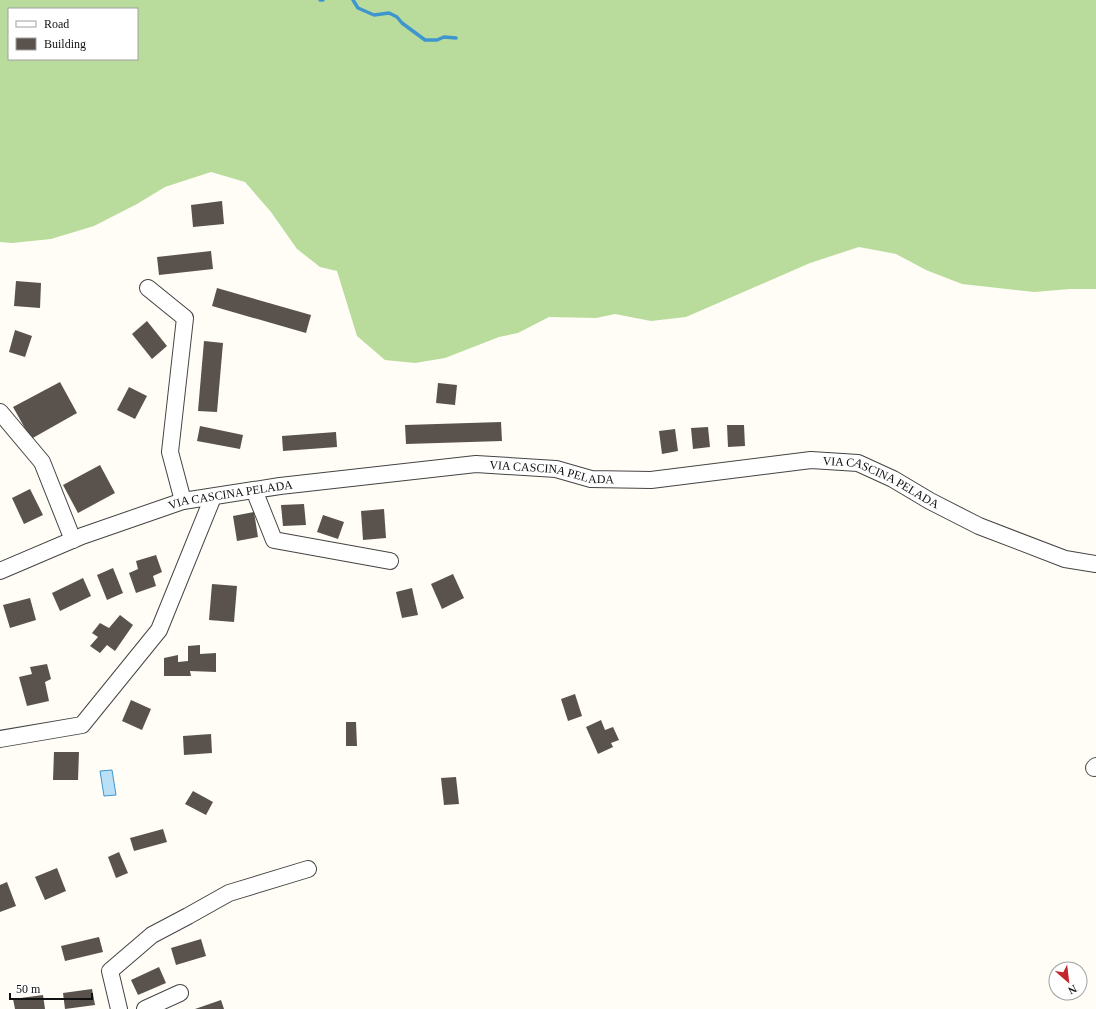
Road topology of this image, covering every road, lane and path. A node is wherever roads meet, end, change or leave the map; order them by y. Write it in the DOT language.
graph roads {
  1 [pos="148,288"];
  2 [pos="0,412"];
  3 [pos="254,490"];
  4 [pos="213,497"];
  5 [pos="183,501"];
  6 [pos="73,540"];
  7 [pos="390,561"];
  8 [pos="1096,564"];
  9 [pos="0,571"];
  10 [pos="0,738"];
  11 [pos="308,869"];
  12 [pos="180,993"];
  13 [pos="119,1009"];
  14 [pos="145,1009"];
  1 -- 5 [label="street"];
  2 -- 6 [label="street"];
  3 -- 4 [label="street, VIA CASCINA PELADA"];
  3 -- 7 [label="street"];
  3 -- 8 [label="street, VIA CASCINA PELADA"];
  4 -- 5 [label="street, VIA CASCINA PELADA"];
  4 -- 10 [label="street"];
  5 -- 6 [label="street, VIA CASCINA PELADA"];
  6 -- 9 [label="street, VIA CASCINA PELADA"];
  11 -- 13 [label="street"];
  12 -- 14 [label="street"];
}
